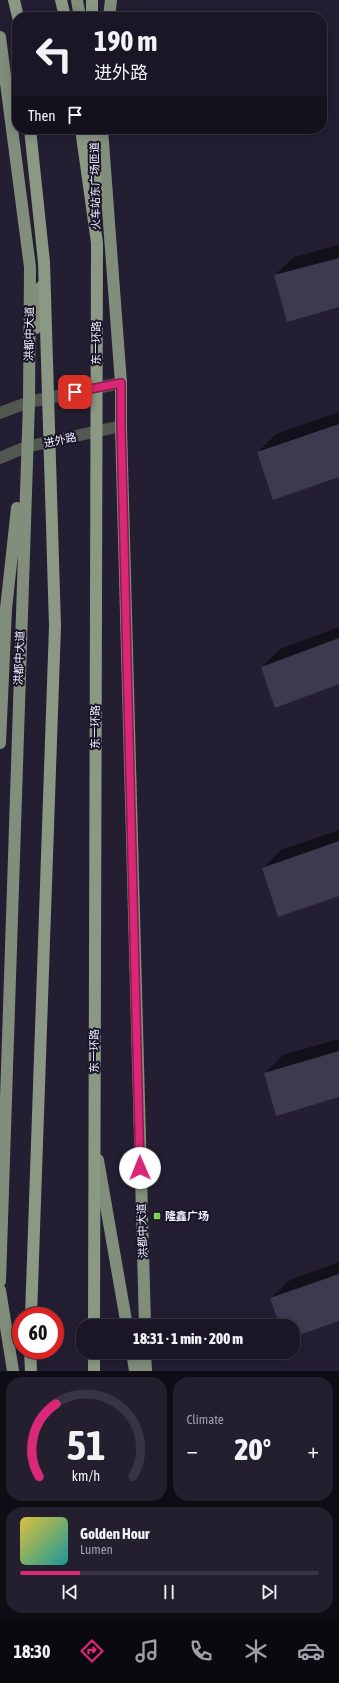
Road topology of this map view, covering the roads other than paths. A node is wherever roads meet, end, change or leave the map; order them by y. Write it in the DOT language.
graph roads {
  1 [pos="14,0"];
  2 [pos="61,0"];
  3 [pos="76,0"];
  4 [pos="92,0"];
  5 [pos="110,0"];
  6 [pos="17,12"];
  7 [pos="64,12"];
  8 [pos="79,12"];
  9 [pos="92,12"];
  10 [pos="109,12"];
  11 [pos="0,37"];
  12 [pos="12,129"];
  13 [pos="13,134"];
  14 [pos="31,134"];
  15 [pos="82,134"];
  16 [pos="94,134"];
  17 [pos="102,134"];
  18 [pos="96,242"];
  19 [pos="44,262"];
  20 [pos="121,383"];
  21 [pos="29,402"];
  22 [pos="0,413"];
  23 [pos="121,426"];
  24 [pos="26,447"];
  25 [pos="0,458"];
  26 [pos="0,743"];
  27 [pos="94,1139"];
  28 [pos="0,1281"];
  29 [pos="0,1290"];
  30 [pos="31,1307"];
  31 [pos="94,1319"];
  32 [pos="126,1319"];
  33 [pos="144,1319"];
  34 [pos="30,1359"];
  35 [pos="94,1359"];
  36 [pos="133,1359"];
  37 [pos="145,1359"];
  38 [pos="13,1371"];
  39 [pos="31,1371"];
  40 [pos="94,1371"];
  41 [pos="135,1371"];
  42 [pos="146,1371"];
  1 -- 6 [label="highway"];
  2 -- 7 [label="highway"];
  3 -- 8 [label="main road"];
  4 -- 9 [label="highway"];
  5 -- 10 [label="main road"];
  11 -- 12 [label="main road, 洪都中大道"];
  13 -- 21 [label="main road, 洪都中大道"];
  14 -- 19 [label="highway"];
  15 -- 18 [label="highway, 东一环路"];
  16 -- 18 [label="highway, 火车站东广场匝道"];
  17 -- 20 [label="main road, 洪都中大道"];
  18 -- 27 [label="highway, 东一环路"];
  19 -- 26 [label="main road"];
  19 -- 30 [label="highway"];
  20 -- 21 [label="street"];
  20 -- 23 [label="main road, 洪都中大道"];
  21 -- 22 [label="street"];
  21 -- 24 [label="main road, 洪都中大道"];
  23 -- 24 [label="street, 进外路"];
  23 -- 33 [label="main road, 洪都中大道"];
  24 -- 25 [label="street, 进外路"];
  24 -- 28 [label="main road, 洪都中大道"];
  27 -- 31 [label="highway, 东一环路"];
  27 -- 32 [label="main road"];
  29 -- 38 [label="main road"];
  34 -- 39 [label="highway"];
  35 -- 40 [label="highway"];
  36 -- 41 [label="main road"];
  37 -- 42 [label="main road"];
}
